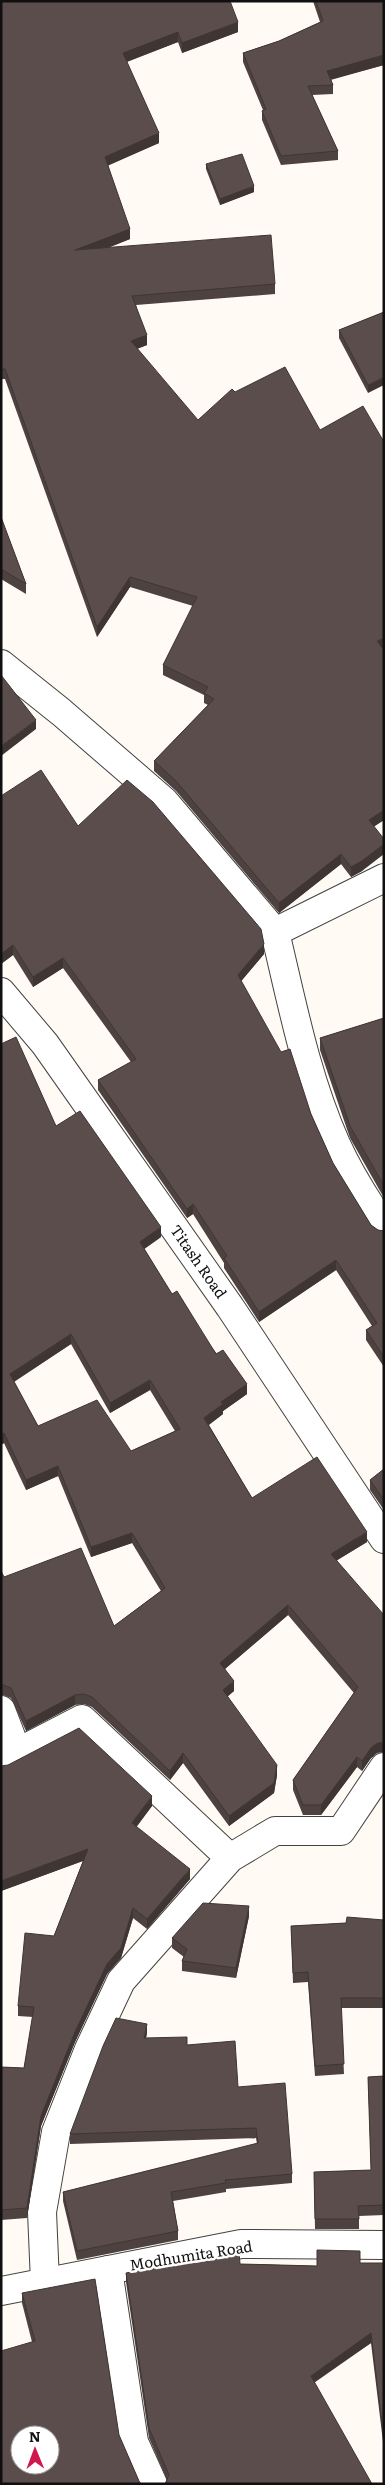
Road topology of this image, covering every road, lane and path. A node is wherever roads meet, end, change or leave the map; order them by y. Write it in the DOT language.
graph roads {
  1 [pos="1,664"];
  2 [pos="384,878"];
  3 [pos="275,932"];
  4 [pos="1,992"];
  5 [pos="384,1226"];
  6 [pos="384,1539"];
  7 [pos="1,1710"];
  8 [pos="9,1757"];
  9 [pos="384,1767"];
  10 [pos="230,1858"];
  11 [pos="384,2246"];
  12 [pos="108,2270"];
  13 [pos="45,2282"];
  14 [pos="1,2291"];
  15 [pos="153,2484"];
  1 -- 3 [label="street"];
  2 -- 3 [label="street"];
  3 -- 5 [label="street"];
  4 -- 6 [label="street, Titash Road"];
  7 -- 8 [label="street"];
  8 -- 10 [label="street"];
  9 -- 10 [label="street"];
  10 -- 13 [label="street"];
  11 -- 12 [label="street, Modhumita Road"];
  12 -- 13 [label="street, Modhumita Road"];
  12 -- 15 [label="street"];
  13 -- 14 [label="street, Modhumita Road"];
}
